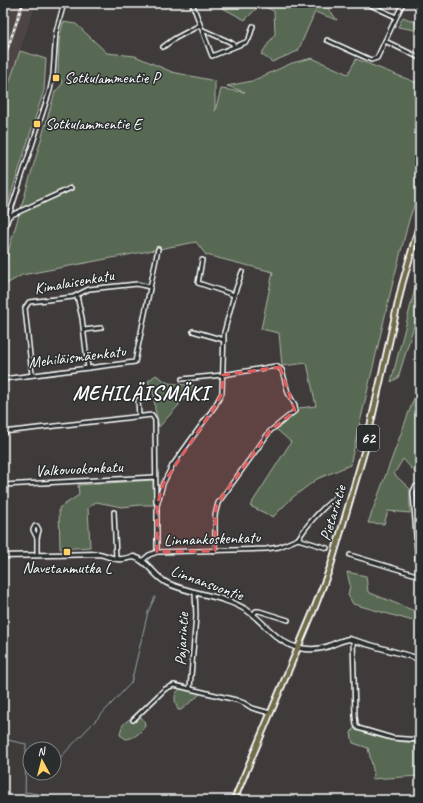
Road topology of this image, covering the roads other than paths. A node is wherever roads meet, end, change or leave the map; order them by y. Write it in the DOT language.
graph roads {
  1 [pos="64,3"];
  2 [pos="192,3"];
  3 [pos="366,3"];
  4 [pos="403,3"];
  5 [pos="396,17"];
  6 [pos="200,25"];
  7 [pos="253,26"];
  8 [pos="202,29"];
  9 [pos="327,40"];
  10 [pos="385,41"];
  11 [pos="234,46"];
  12 [pos="164,47"];
  13 [pos="420,58"];
  14 [pos="71,188"];
  15 [pos="9,216"];
  16 [pos="420,222"];
  17 [pos="3,234"];
  18 [pos="158,249"];
  19 [pos="202,260"];
  20 [pos="242,272"];
  21 [pos="150,287"];
  22 [pos="234,295"];
  23 [pos="77,296"];
  24 [pos="101,328"];
  25 [pos="84,330"];
  26 [pos="193,331"];
  27 [pos="224,340"];
  28 [pos="88,368"];
  29 [pos="32,375"];
  30 [pos="223,375"];
  31 [pos="3,379"];
  32 [pos="182,379"];
  33 [pos="138,400"];
  34 [pos="140,416"];
  35 [pos="3,432"];
  36 [pos="155,477"];
  37 [pos="3,485"];
  38 [pos="420,486"];
  39 [pos="336,497"];
  40 [pos="156,506"];
  41 [pos="114,512"];
  42 [pos="37,538"];
  43 [pos="298,539"];
  44 [pos="327,548"];
  45 [pos="215,551"];
  46 [pos="157,552"];
  47 [pos="350,555"];
  48 [pos="3,556"];
  49 [pos="37,556"];
  50 [pos="116,559"];
  51 [pos="142,561"];
  52 [pos="419,576"];
  53 [pos="195,592"];
  54 [pos="253,615"];
  55 [pos="288,620"];
  56 [pos="352,640"];
  57 [pos="298,648"];
  58 [pos="420,659"];
  59 [pos="190,688"];
  60 [pos="270,713"];
  61 [pos="133,720"];
  62 [pos="420,740"];
  63 [pos="234,800"];
  1 -- 15 [label="street"];
  2 -- 6 [label="street"];
  3 -- 5 [label="street"];
  4 -- 5 [label="street"];
  5 -- 10 [label="street"];
  6 -- 8 [label="street"];
  6 -- 12 [label="street"];
  7 -- 11 [label="street"];
  8 -- 11 [label="street"];
  8 -- 11 [label="street"];
  9 -- 10 [label="street"];
  10 -- 13 [label="street"];
  14 -- 15 [label="street"];
  15 -- 17 [label="street"];
  16 -- 57 [label="main road, Pietarintie / 62"];
  18 -- 21 [label="street, Mehiläismäenkatu"];
  19 -- 22 [label="street"];
  20 -- 22 [label="street"];
  21 -- 23 [label="street, Kimalaisenkatu"];
  21 -- 28 [label="street, Mehiläismäenkatu"];
  22 -- 27 [label="street"];
  23 -- 25 [label="street"];
  23 -- 29 [label="street, Kimalaisenkatu"];
  24 -- 25 [label="street"];
  25 -- 28 [label="street"];
  26 -- 27 [label="street"];
  27 -- 30 [label="street"];
  28 -- 29 [label="street, Mehiläismäenkatu"];
  29 -- 31 [label="street, Mehiläismäenkatu"];
  30 -- 32 [label="street"];
  30 -- 40 [label="street"];
  30 -- 45 [label="street"];
  33 -- 34 [label="street"];
  34 -- 35 [label="street"];
  34 -- 36 [label="street"];
  36 -- 37 [label="street, Valkovuokonkatu"];
  36 -- 40 [label="street"];
  38 -- 52 [label="street"];
  39 -- 43 [label="street"];
  40 -- 46 [label="street"];
  41 -- 50 [label="street"];
  42 -- 49 [label="street"];
  43 -- 44 [label="street"];
  43 -- 45 [label="street, Linnankoskenkatu"];
  45 -- 46 [label="street, Linnankoskenkatu"];
  46 -- 51 [label="street, Linnankoskenkatu"];
  47 -- 52 [label="street"];
  48 -- 49 [label="street"];
  49 -- 50 [label="street"];
  50 -- 51 [label="street"];
  51 -- 53 [label="street, Linnansuontie"];
  53 -- 54 [label="street, Linnansuontie"];
  53 -- 59 [label="street, Pajarintie"];
  54 -- 55 [label="street"];
  54 -- 57 [label="street, Linnansuontie"];
  56 -- 57 [label="street, Linnansuontie"];
  56 -- 58 [label="street, Linnansuontie"];
  56 -- 62 [label="street"];
  57 -- 60 [label="main road, Pietarintie / 62"];
  59 -- 60 [label="street, Pajarintie"];
  59 -- 61 [label="street, Pajarintie"];
  60 -- 63 [label="main road, Pietarintie / 62"];
}
